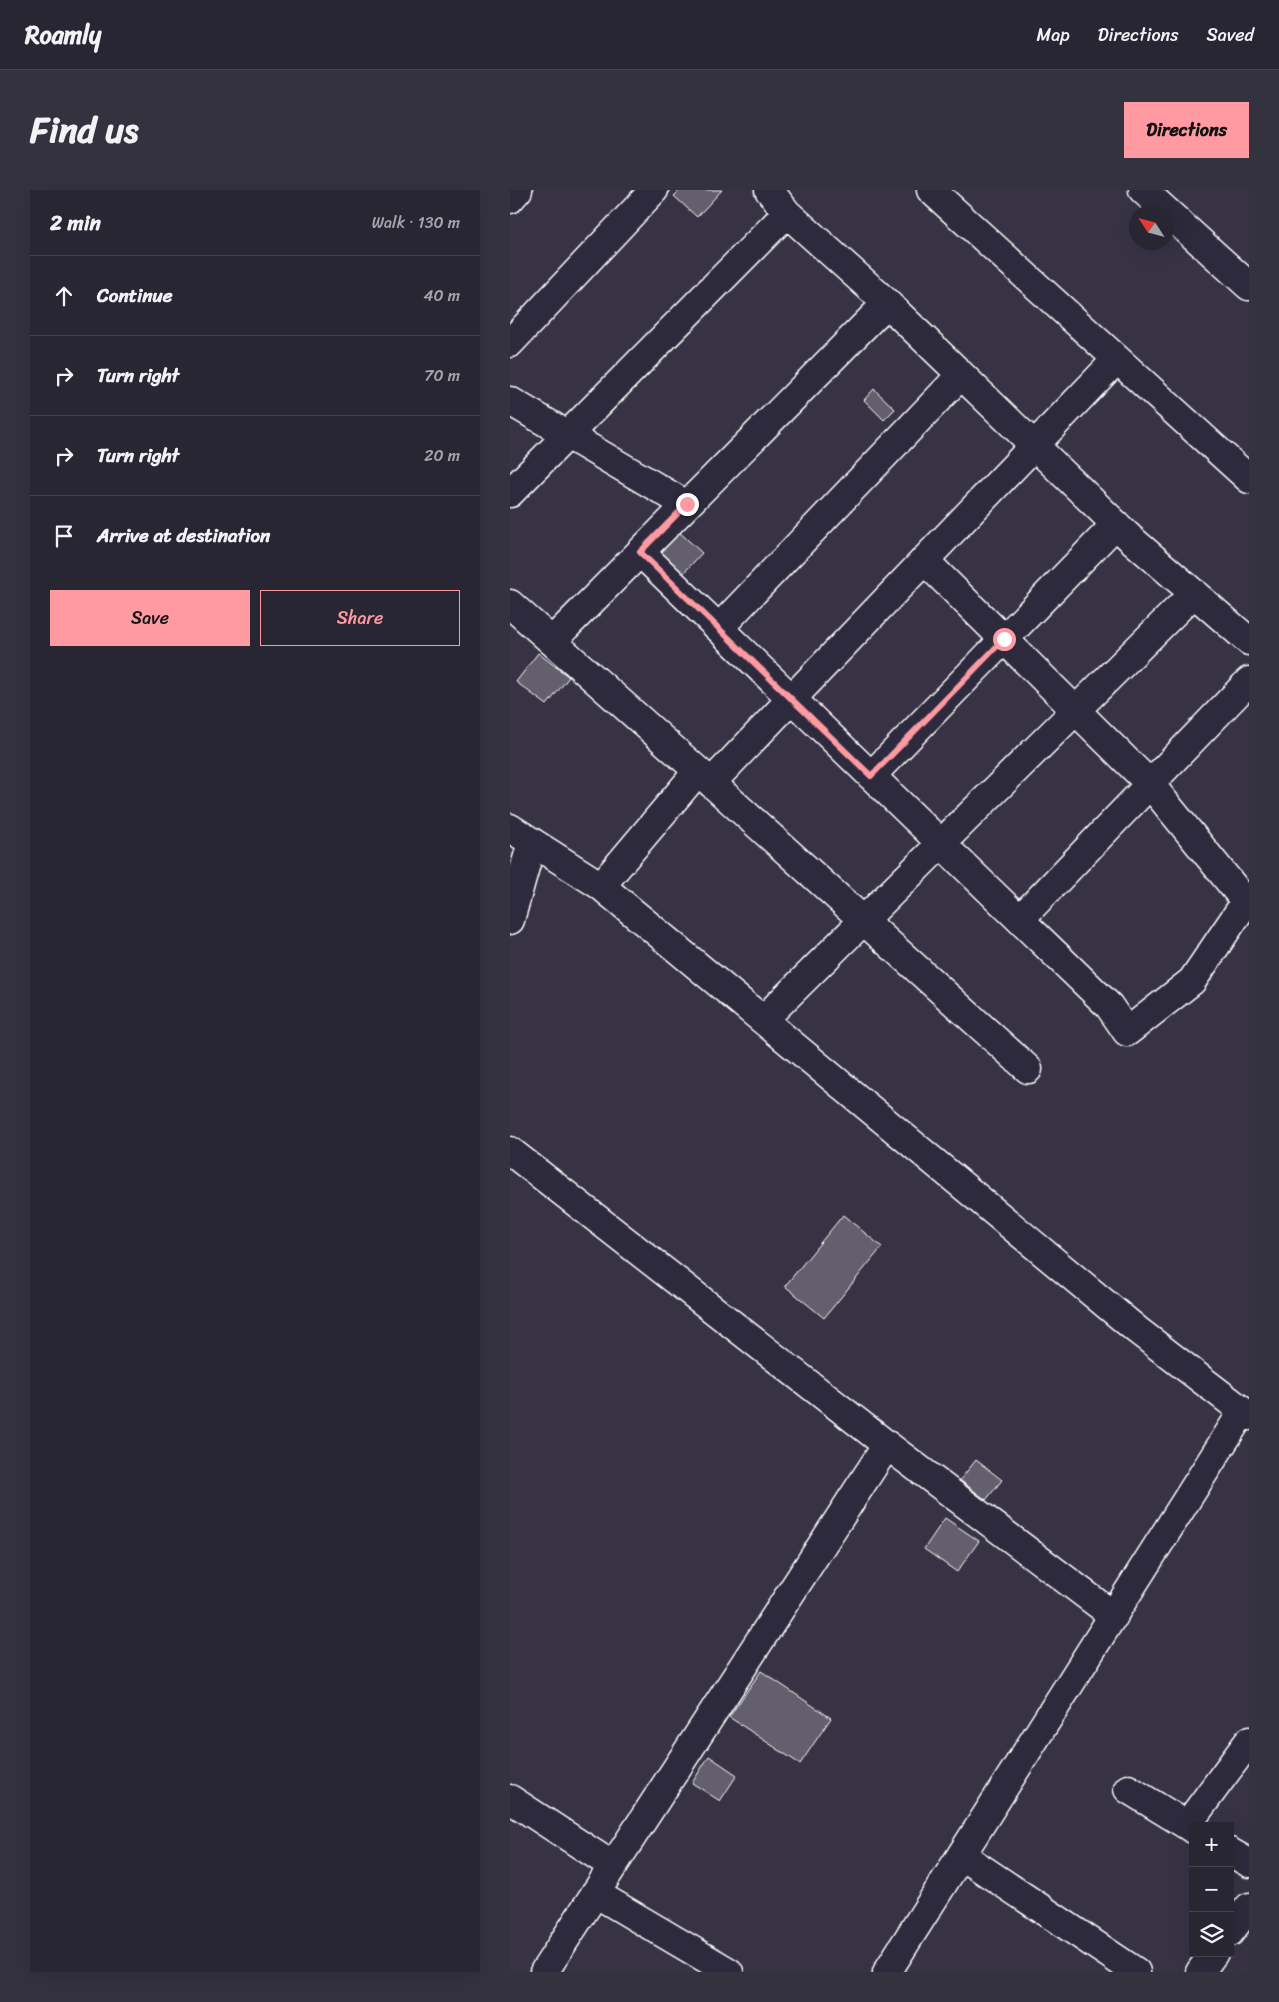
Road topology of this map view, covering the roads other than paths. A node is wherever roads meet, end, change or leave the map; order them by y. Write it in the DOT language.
graph roads {
  1 [pos="518,190"];
  2 [pos="654,190"];
  3 [pos="769,190"];
  4 [pos="931,190"];
  5 [pos="1143,190"];
  6 [pos="510,199"];
  7 [pos="787,212"];
  8 [pos="1249,286"];
  9 [pos="886,303"];
  10 [pos="510,343"];
  11 [pos="1117,359"];
  12 [pos="960,376"];
  13 [pos="510,401"];
  14 [pos="568,435"];
  15 [pos="1033,445"];
  16 [pos="1249,479"];
  17 [pos="510,493"];
  18 [pos="687,504"];
  19 [pos="1116,524"];
  20 [pos="640,552"];
  21 [pos="924,560"];
  22 [pos="1194,592"];
  23 [pos="510,604"];
  24 [pos="719,628"];
  25 [pos="1004,639"];
  26 [pos="552,641"];
  27 [pos="1249,641"];
  28 [pos="1249,681"];
  29 [pos="792,699"];
  30 [pos="1076,710"];
  31 [pos="871,776"];
  32 [pos="705,777"];
  33 [pos="1150,784"];
  34 [pos="521,835"];
  35 [pos="941,844"];
  36 [pos="601,886"];
  37 [pos="1248,900"];
  38 [pos="510,920"];
  39 [pos="1020,920"];
  40 [pos="864,921"];
  41 [pos="763,1020"];
  42 [pos="1028,1069"];
  43 [pos="510,1151"];
  44 [pos="1246,1414"];
  45 [pos="887,1445"];
  46 [pos="1114,1616"];
  47 [pos="1249,1741"];
  48 [pos="1128,1788"];
  49 [pos="510,1799"];
  50 [pos="1193,1822"];
  51 [pos="1189,1826"];
  52 [pos="1234,1854"];
  53 [pos="962,1855"];
  54 [pos="1249,1863"];
  55 [pos="613,1866"];
  56 [pos="595,1893"];
  57 [pos="1249,1907"];
  58 [pos="1234,1927"];
  59 [pos="1211,1957"];
  60 [pos="544,1972"];
  61 [pos="729,1972"];
  62 [pos="887,1972"];
  63 [pos="1136,1972"];
  64 [pos="1200,1972"];
  1 -- 6 [label="street"];
  2 -- 10 [label="street"];
  3 -- 7 [label="street"];
  4 -- 11 [label="street"];
  5 -- 8 [label="street"];
  7 -- 9 [label="street"];
  7 -- 14 [label="street"];
  9 -- 12 [label="street"];
  9 -- 18 [label="street"];
  11 -- 15 [label="street"];
  11 -- 16 [label="street"];
  12 -- 15 [label="street"];
  12 -- 24 [label="street"];
  13 -- 14 [label="street"];
  14 -- 17 [label="street"];
  14 -- 18 [label="street"];
  15 -- 19 [label="street"];
  15 -- 21 [label="street"];
  18 -- 20 [label="street"];
  19 -- 22 [label="street"];
  19 -- 25 [label="street"];
  20 -- 24 [label="street"];
  20 -- 26 [label="street"];
  21 -- 25 [label="street"];
  21 -- 29 [label="street"];
  22 -- 27 [label="street"];
  22 -- 30 [label="street"];
  23 -- 26 [label="street"];
  24 -- 29 [label="street"];
  25 -- 30 [label="street"];
  25 -- 31 [label="street"];
  26 -- 32 [label="street"];
  28 -- 33 [label="street"];
  29 -- 31 [label="street"];
  29 -- 32 [label="street"];
  30 -- 33 [label="street"];
  30 -- 35 [label="street"];
  31 -- 35 [label="street"];
  32 -- 36 [label="street"];
  32 -- 40 [label="street"];
  33 -- 37 [label="street"];
  33 -- 39 [label="street"];
  34 -- 36 [label="street"];
  34 -- 38 [label="street"];
  35 -- 39 [label="street"];
  35 -- 40 [label="street"];
  36 -- 41 [label="street"];
  37 -- 39 [label="street"];
  40 -- 41 [label="street"];
  40 -- 42 [label="street"];
  41 -- 44 [label="street"];
  43 -- 45 [label="street"];
  44 -- 46 [label="street"];
  45 -- 46 [label="street"];
  45 -- 55 [label="street"];
  46 -- 53 [label="street"];
  47 -- 50 [label="street"];
  48 -- 51 [label="street"];
  49 -- 55 [label="street"];
  52 -- 54 [label="street"];
  53 -- 62 [label="street"];
  53 -- 63 [label="street"];
  55 -- 56 [label="street"];
  56 -- 60 [label="street"];
  56 -- 61 [label="street"];
  57 -- 58 [label="street"];
  59 -- 64 [label="street"];
}
